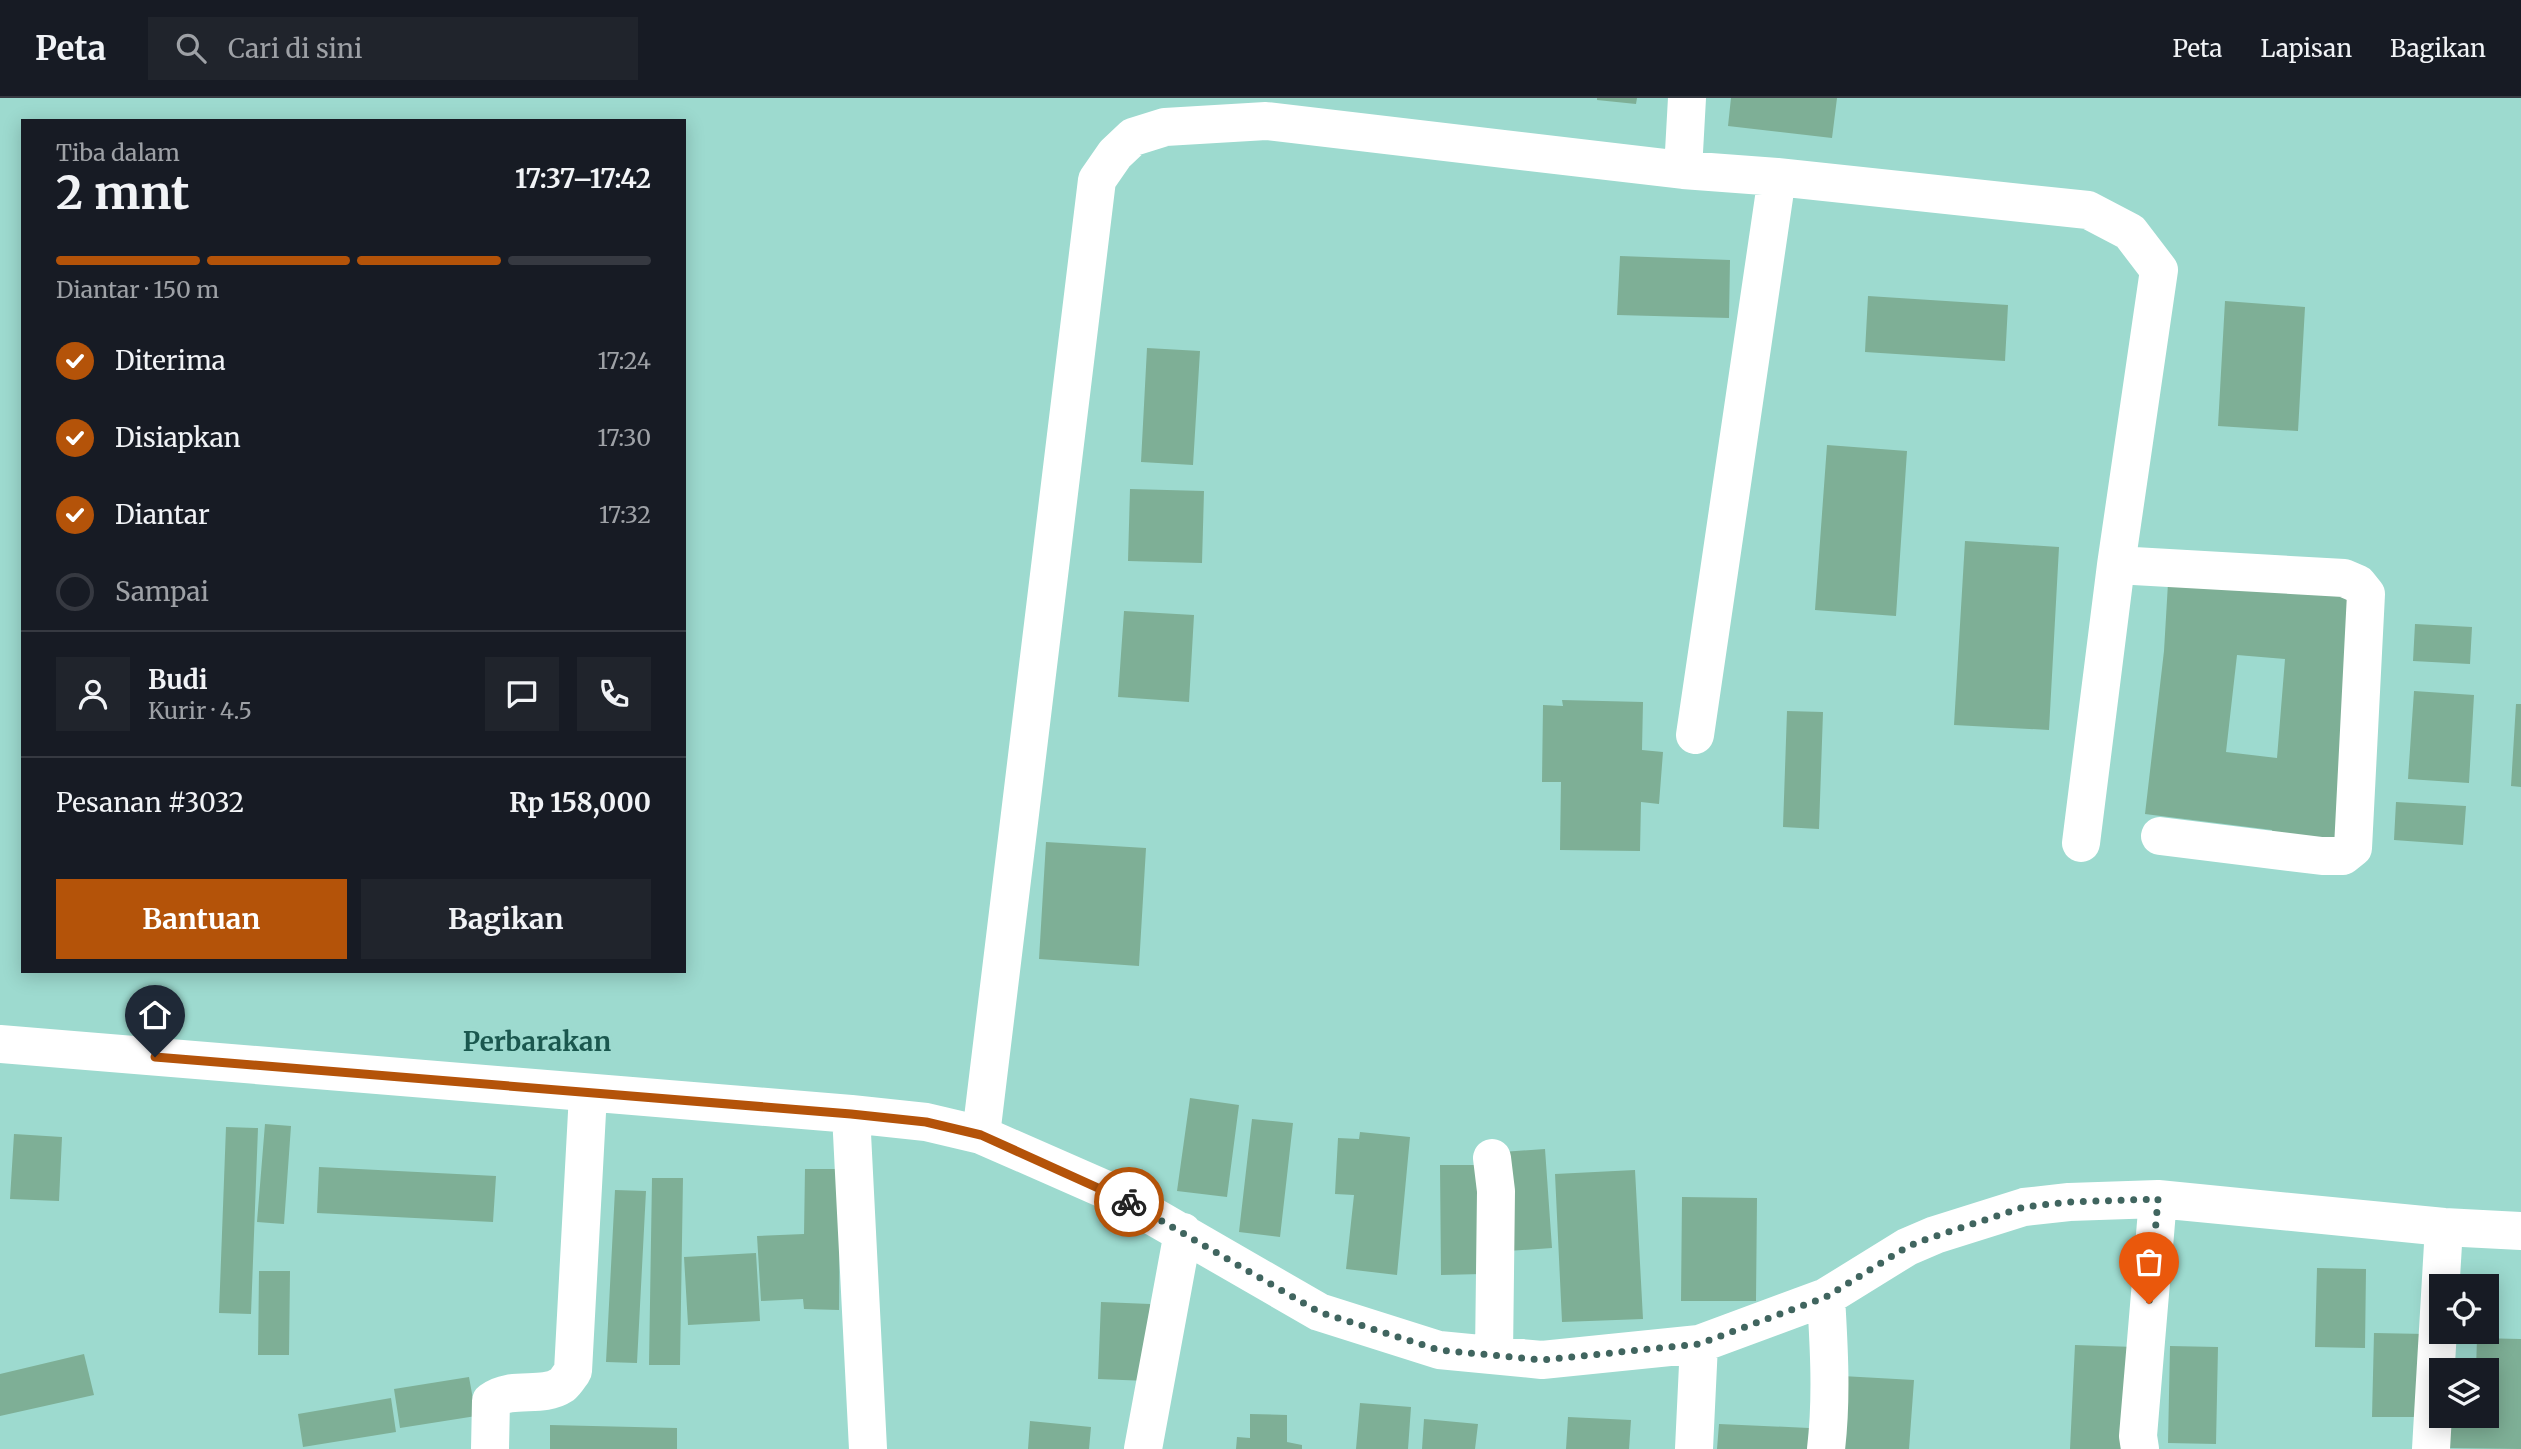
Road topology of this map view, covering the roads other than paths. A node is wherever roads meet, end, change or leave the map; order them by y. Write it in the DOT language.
graph roads {
  1 [pos="1688,98"];
  2 [pos="1267,110"];
  3 [pos="1683,170"];
  4 [pos="1777,177"];
  5 [pos="2116,565"];
  6 [pos="1695,735"];
  7 [pos="2160,836"];
  8 [pos="2081,843"];
  9 [pos="0,1044"];
  10 [pos="588,1094"];
  11 [pos="851,1114"];
  12 [pos="981,1135"];
  13 [pos="1492,1158"];
  14 [pos="2158,1199"];
  15 [pos="2444,1227"];
  16 [pos="2521,1231"];
  17 [pos="1182,1232"];
  18 [pos="1826,1297"];
  19 [pos="1699,1344"];
  20 [pos="1494,1355"];
  21 [pos="490,1449"];
  22 [pos="868,1449"];
  23 [pos="1143,1449"];
  24 [pos="1694,1449"];
  25 [pos="1826,1449"];
  26 [pos="2140,1449"];
  27 [pos="2431,1449"];
  1 -- 3 [label="street"];
  2 -- 3 [label="street"];
  2 -- 12 [label="street"];
  3 -- 4 [label="street"];
  4 -- 5 [label="street"];
  4 -- 6 [label="street"];
  5 -- 7 [label="street"];
  5 -- 8 [label="street"];
  9 -- 10 [label="street"];
  10 -- 11 [label="street"];
  10 -- 21 [label="street"];
  11 -- 12 [label="street"];
  11 -- 22 [label="street"];
  12 -- 17 [label="street"];
  13 -- 20 [label="street"];
  14 -- 15 [label="street"];
  14 -- 18 [label="street"];
  14 -- 26 [label="street"];
  15 -- 16 [label="street"];
  15 -- 27 [label="street"];
  17 -- 20 [label="street"];
  17 -- 23 [label="street"];
  18 -- 19 [label="street"];
  18 -- 25 [label="street"];
  19 -- 20 [label="street"];
  19 -- 24 [label="street"];
}
